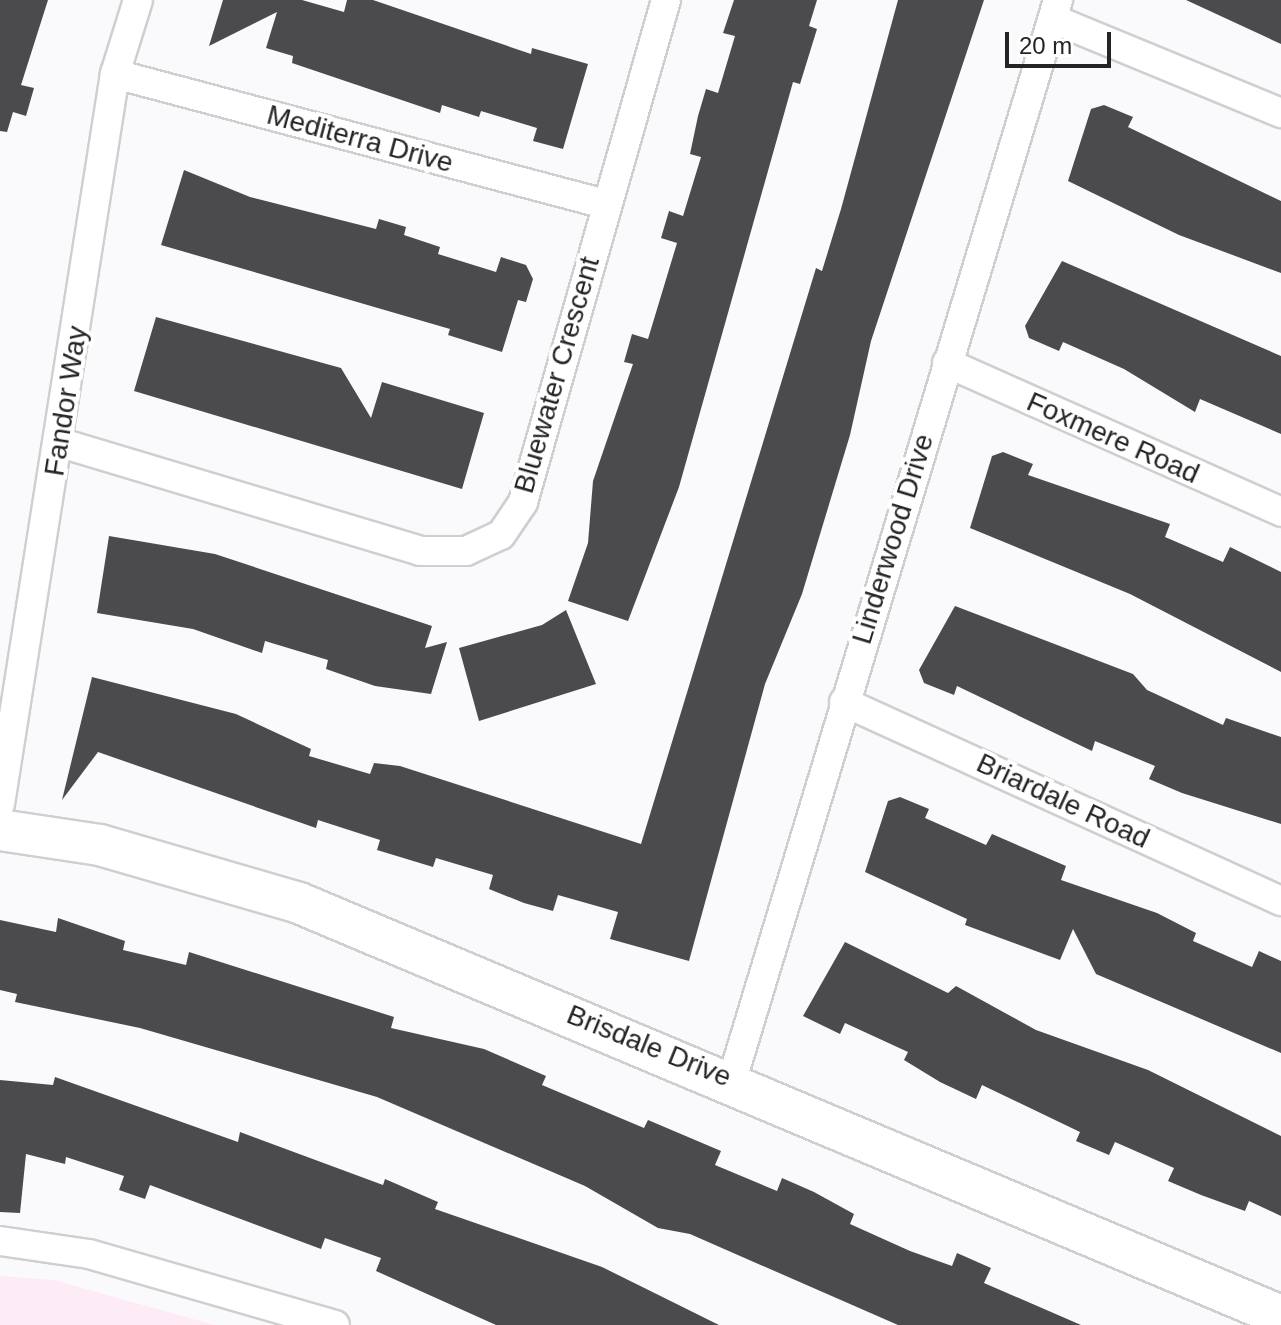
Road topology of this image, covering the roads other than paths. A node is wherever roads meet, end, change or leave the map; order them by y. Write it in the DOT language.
graph roads {
  1 [pos="138,0"];
  2 [pos="666,0"];
  3 [pos="1056,9"];
  4 [pos="115,74"];
  5 [pos="1281,113"];
  6 [pos="605,204"];
  7 [pos="947,363"];
  8 [pos="61,443"];
  9 [pos="1281,512"];
  10 [pos="844,702"];
  11 [pos="0,804"];
  12 [pos="0,830"];
  13 [pos="1281,901"];
  14 [pos="732,1080"];
  15 [pos="0,1241"];
  16 [pos="1281,1316"];
  17 [pos="335,1325"];
  1 -- 4 [label="street, Fandor Way"];
  2 -- 6 [label="street, Bluewater Crescent"];
  3 -- 5 [label="street"];
  3 -- 7 [label="street, Linderwood Drive"];
  4 -- 6 [label="street, Mediterra Drive"];
  4 -- 8 [label="street, Fandor Way"];
  6 -- 8 [label="street, Bluewater Crescent"];
  7 -- 9 [label="street, Foxmere Road"];
  7 -- 10 [label="street, Linderwood Drive"];
  8 -- 11 [label="street, Fandor Way"];
  10 -- 13 [label="street, Briardale Road"];
  10 -- 14 [label="street, Linderwood Drive"];
  12 -- 14 [label="street, Brisdale Drive"];
  14 -- 16 [label="street, Brisdale Drive"];
  15 -- 17 [label="street"];
}
